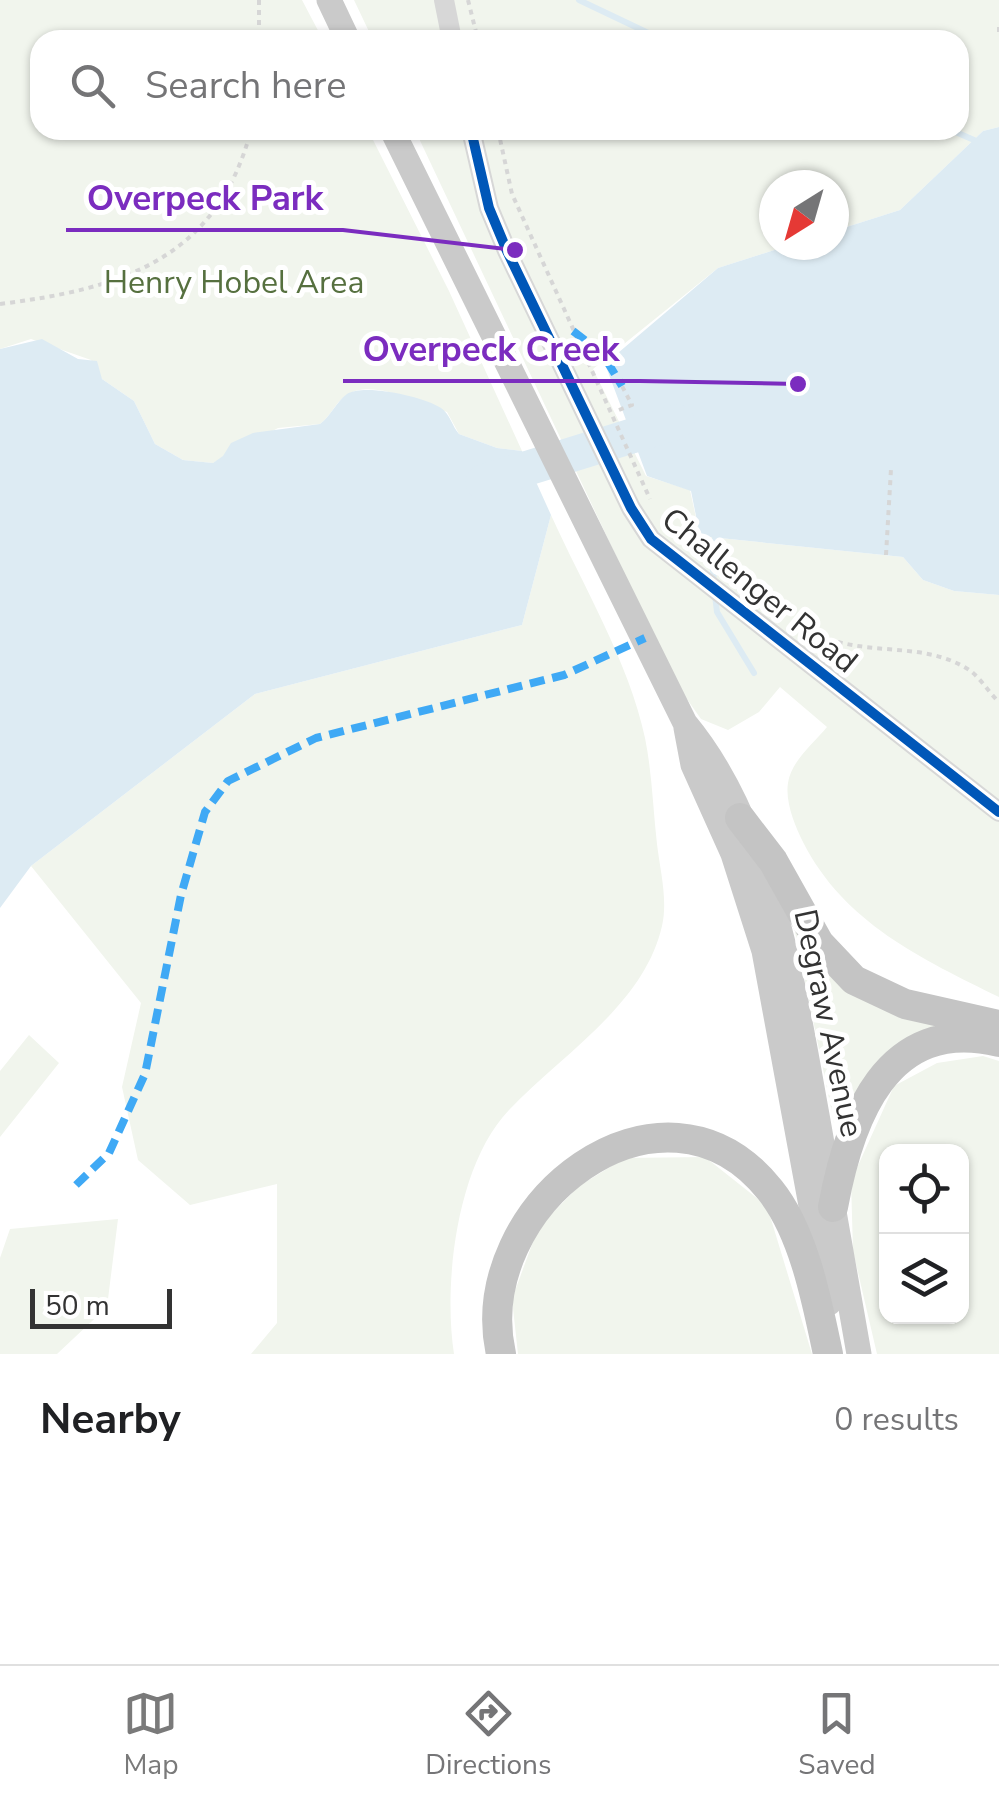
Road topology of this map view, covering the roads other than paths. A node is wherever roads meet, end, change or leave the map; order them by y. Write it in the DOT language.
graph roads {
  1 [pos="330,0"];
  2 [pos="444,0"];
  3 [pos="344,30"];
  4 [pos="450,30"];
  5 [pos="397,140"];
  6 [pos="474,140"];
  7 [pos="686,723"];
  8 [pos="999,812"];
  9 [pos="740,818"];
  10 [pos="999,1025"];
  11 [pos="999,1042"];
  12 [pos="833,1207"];
  13 [pos="501,1354"];
  14 [pos="828,1354"];
  15 [pos="836,1354"];
  16 [pos="859,1354"];
  1 -- 3 [label="main road"];
  2 -- 4 [label="street"];
  5 -- 7 [label="main road, Degraw Avenue"];
  6 -- 8 [label="street, Challenger Road"];
  7 -- 9 [label="main road, Degraw Avenue"];
  7 -- 15 [label="main road, Degraw Avenue"];
  9 -- 10 [label="highway"];
  9 -- 12 [label="main road, Degraw Avenue"];
  11 -- 12 [label="highway"];
  12 -- 16 [label="main road, Degraw Avenue"];
  13 -- 14 [label="highway"];
}
